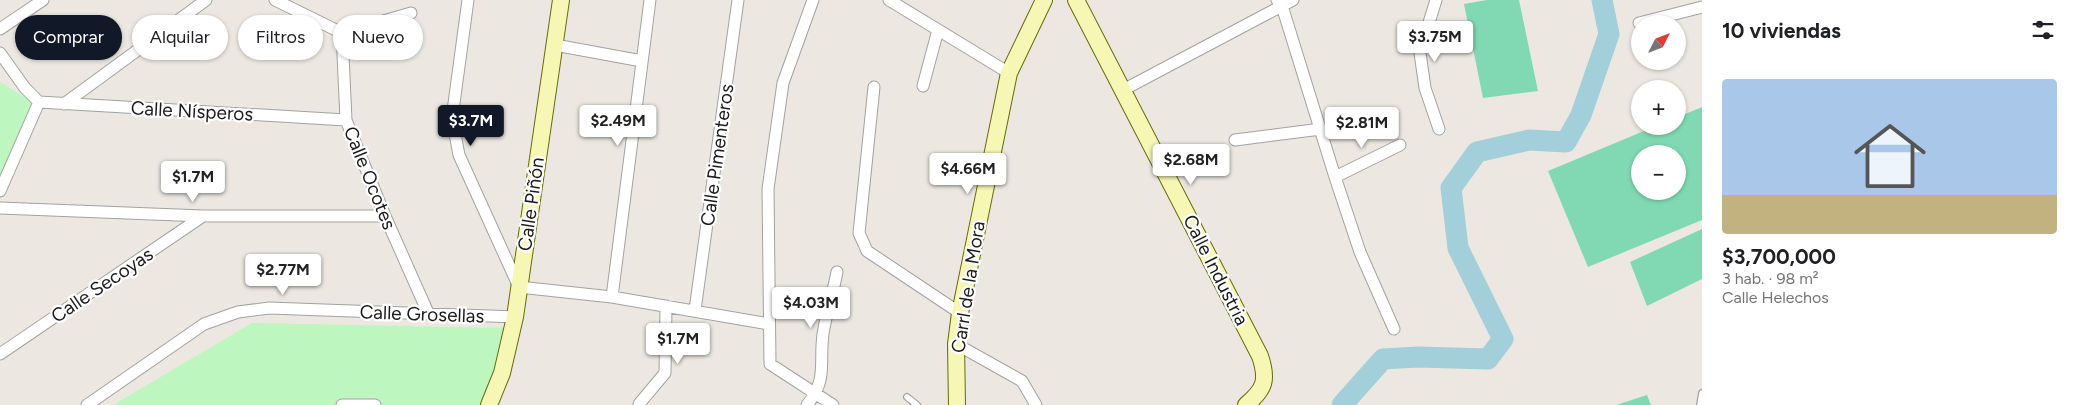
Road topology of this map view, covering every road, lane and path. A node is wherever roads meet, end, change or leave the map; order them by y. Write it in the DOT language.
graph roads {
  1 [pos="43,0"];
  2 [pos="206,0"];
  3 [pos="275,0"];
  4 [pos="468,0"];
  5 [pos="561,0"];
  6 [pos="650,0"];
  7 [pos="738,0"];
  8 [pos="813,0"];
  9 [pos="889,0"];
  10 [pos="1044,0"];
  11 [pos="1076,0"];
  12 [pos="1436,0"];
  13 [pos="1284,2"];
  14 [pos="1702,7"];
  15 [pos="411,13"];
  16 [pos="404,15"];
  17 [pos="1670,15"];
  18 [pos="0,29"];
  19 [pos="333,29"];
  20 [pos="938,30"];
  21 [pos="555,45"];
  22 [pos="0,53"];
  23 [pos="343,60"];
  24 [pos="642,61"];
  25 [pos="1009,73"];
  26 [pos="924,86"];
  27 [pos="874,88"];
  28 [pos="1123,90"];
  29 [pos="39,102"];
  30 [pos="64,104"];
  31 [pos="346,120"];
  32 [pos="1321,129"];
  33 [pos="1439,129"];
  34 [pos="1235,140"];
  35 [pos="1400,145"];
  36 [pos="1335,177"];
  37 [pos="0,191"];
  38 [pos="0,208"];
  39 [pos="203,216"];
  40 [pos="385,216"];
  41 [pos="837,272"];
  42 [pos="519,287"];
  43 [pos="612,297"];
  44 [pos="666,306"];
  45 [pos="695,310"];
  46 [pos="960,313"];
  47 [pos="429,315"];
  48 [pos="515,317"];
  49 [pos="769,324"];
  50 [pos="1394,329"];
  51 [pos="956,344"];
  52 [pos="0,354"];
  53 [pos="1702,393"];
  54 [pos="815,395"];
  55 [pos="907,397"];
  56 [pos="639,404"];
  57 [pos="87,405"];
  58 [pos="342,405"];
  59 [pos="375,405"];
  60 [pos="488,405"];
  61 [pos="807,405"];
  62 [pos="833,405"];
  63 [pos="917,405"];
  64 [pos="957,405"];
  65 [pos="1036,405"];
  66 [pos="1246,405"];
  67 [pos="1700,405"];
  1 -- 18 [label="street"];
  2 -- 30 [label="street"];
  3 -- 19 [label="street"];
  4 -- 42 [label="street"];
  5 -- 21 [label="street, Calle Piñón"];
  6 -- 24 [label="street"];
  7 -- 45 [label="street, Calle Pimenteros"];
  8 -- 49 [label="street"];
  9 -- 20 [label="street"];
  10 -- 25 [label="street, Carrl de la Mora"];
  11 -- 28 [label="street, Calle Industria"];
  12 -- 33 [label="street"];
  13 -- 28 [label="street"];
  13 -- 32 [label="street"];
  14 -- 17 [label="street"];
  15 -- 16 [label="street"];
  20 -- 25 [label="street"];
  20 -- 26 [label="street"];
  21 -- 24 [label="street"];
  21 -- 42 [label="street, Calle Piñón"];
  22 -- 29 [label="street"];
  23 -- 31 [label="street, Calle Ocotes"];
  24 -- 43 [label="street"];
  25 -- 46 [label="street, Carrl de la Mora"];
  27 -- 46 [label="street"];
  28 -- 66 [label="street, Calle Industria"];
  29 -- 30 [label="street, Calle Nísperos"];
  29 -- 37 [label="street"];
  30 -- 31 [label="street, Calle Nísperos"];
  31 -- 40 [label="street, Calle Ocotes"];
  32 -- 34 [label="street"];
  32 -- 36 [label="street"];
  35 -- 36 [label="street"];
  36 -- 50 [label="street"];
  38 -- 39 [label="street"];
  39 -- 40 [label="street"];
  39 -- 52 [label="street, Calle Secoyas"];
  40 -- 47 [label="street, Calle Ocotes"];
  41 -- 54 [label="street"];
  42 -- 43 [label="street"];
  42 -- 48 [label="street, Calle Piñón"];
  43 -- 44 [label="street"];
  44 -- 45 [label="street"];
  44 -- 56 [label="street"];
  45 -- 49 [label="street"];
  46 -- 51 [label="street, Carrl de la Mora"];
  47 -- 48 [label="street, Calle Grosellas"];
  47 -- 57 [label="street, Calle Grosellas"];
  48 -- 60 [label="street, Calle Piñón"];
  49 -- 54 [label="street"];
  51 -- 64 [label="street, Carrl de la Mora"];
  51 -- 65 [label="street"];
  53 -- 67 [label="lane"];
  54 -- 61 [label="street"];
  54 -- 62 [label="street"];
  55 -- 63 [label="lane"];
  58 -- 59 [label="street"];
}
